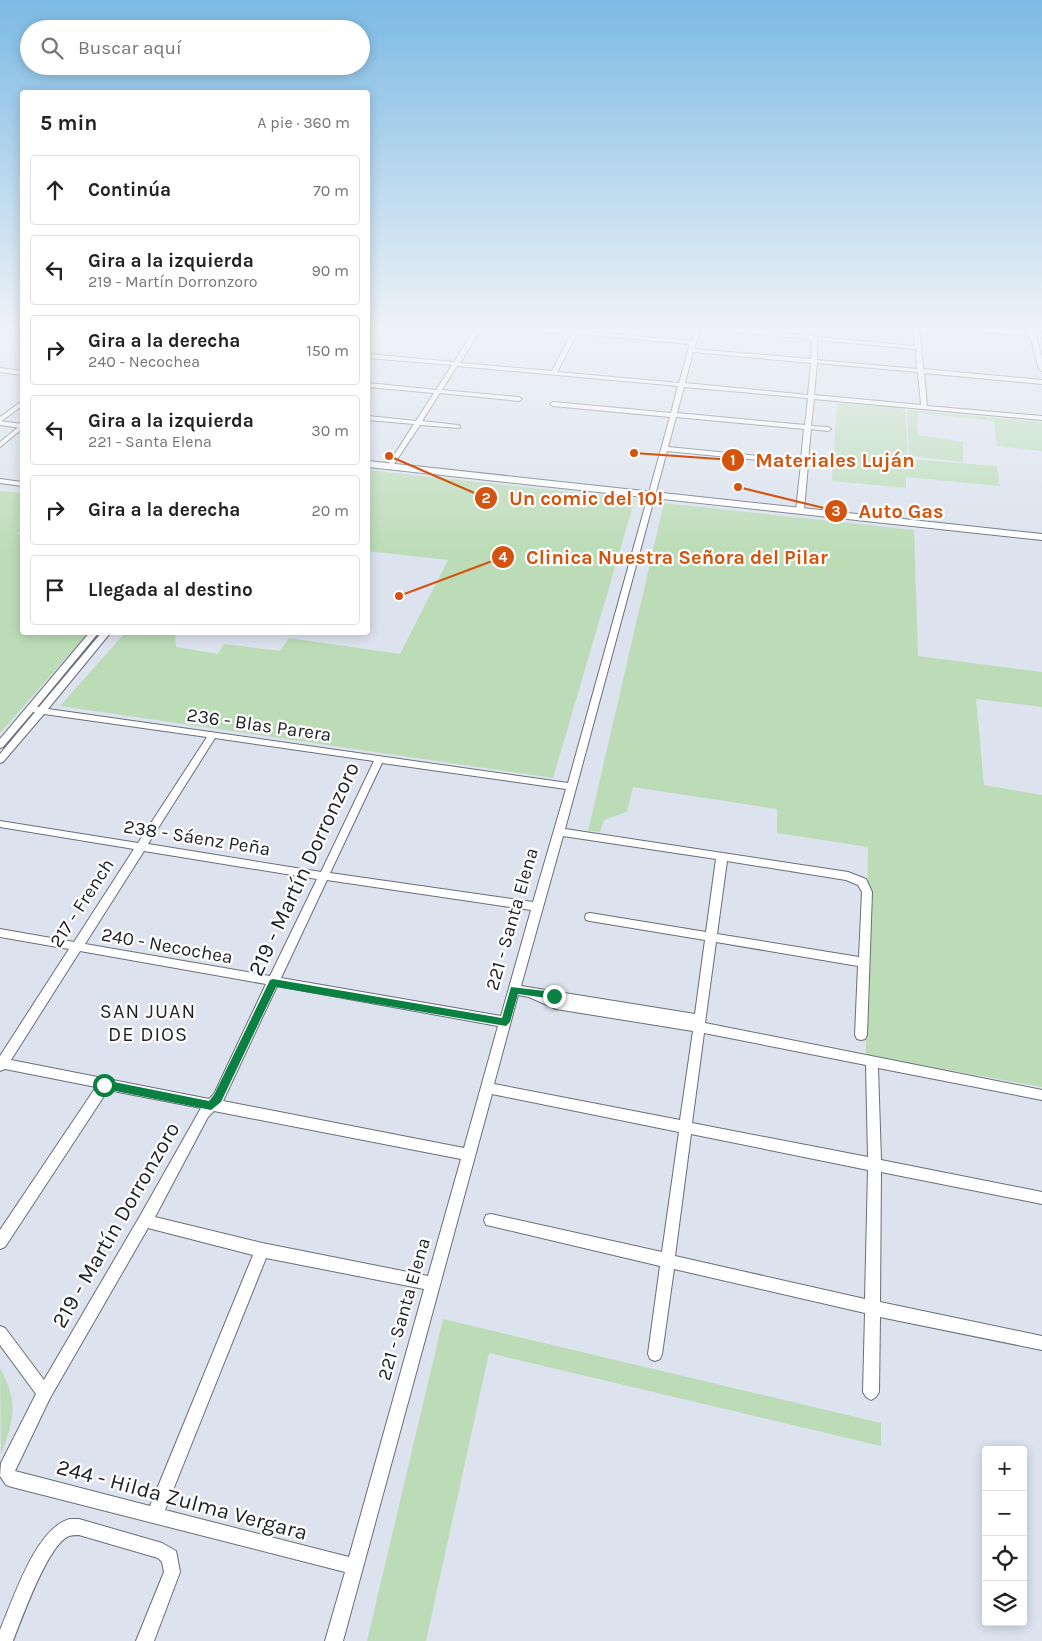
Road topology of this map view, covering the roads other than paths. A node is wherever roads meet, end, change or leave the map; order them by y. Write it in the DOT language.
graph roads {
  1 [pos="431,402"];
  2 [pos="678,402"];
  3 [pos="810,402"];
  4 [pos="862,402"];
  5 [pos="924,402"];
  6 [pos="553,404"];
  7 [pos="20,405"];
  8 [pos="924,407"];
  9 [pos="674,415"];
  10 [pos="370,418"];
  11 [pos="1042,418"];
  12 [pos="0,421"];
  13 [pos="417,423"];
  14 [pos="20,426"];
  15 [pos="458,427"];
  16 [pos="807,427"];
  17 [pos="20,428"];
  18 [pos="828,429"];
  19 [pos="0,445"];
  20 [pos="665,449"];
  21 [pos="804,463"];
  22 [pos="370,464"];
  23 [pos="827,465"];
  24 [pos="390,466"];
  25 [pos="0,481"];
  26 [pos="20,484"];
  27 [pos="652,494"];
  28 [pos="800,510"];
  29 [pos="1042,537"];
  30 [pos="93,635"];
  31 [pos="104,635"];
  32 [pos="31,709"];
  33 [pos="41,711"];
  34 [pos="212,736"];
  35 [pos="0,745"];
  36 [pos="0,760"];
  37 [pos="379,760"];
  38 [pos="572,787"];
  39 [pos="0,824"];
  40 [pos="559,832"];
  41 [pos="142,846"];
  42 [pos="722,859"];
  43 [pos="324,876"];
  44 [pos="537,907"];
  45 [pos="590,917"];
  46 [pos="0,934"];
  47 [pos="711,937"];
  48 [pos="76,947"];
  49 [pos="863,962"];
  50 [pos="273,983"];
  51 [pos="515,990"];
  52 [pos="506,1022"];
  53 [pos="701,1023"];
  54 [pos="861,1036"];
  55 [pos="872,1061"];
  56 [pos="1,1064"];
  57 [pos="104,1085"];
  58 [pos="488,1088"];
  59 [pos="1042,1095"];
  60 [pos="211,1106"];
  61 [pos="687,1128"];
  62 [pos="469,1155"];
  63 [pos="875,1165"];
  64 [pos="1042,1198"];
  65 [pos="491,1220"];
  66 [pos="145,1221"];
  67 [pos="0,1242"];
  68 [pos="262,1250"];
  69 [pos="668,1261"];
  70 [pos="433,1284"];
  71 [pos="873,1308"];
  72 [pos="0,1333"];
  73 [pos="1042,1343"];
  74 [pos="656,1354"];
  75 [pos="871,1392"];
  76 [pos="45,1393"];
  77 [pos="7,1469"];
  78 [pos="155,1515"];
  79 [pos="354,1566"];
  80 [pos="4,1641"];
  81 [pos="145,1641"];
  82 [pos="334,1641"];
  1 -- 13 [label="street"];
  2 -- 9 [label="street, 221 - Santa Elena"];
  3 -- 16 [label="street"];
  4 -- 8 [label="street"];
  5 -- 8 [label="street"];
  6 -- 9 [label="street"];
  7 -- 12 [label="street"];
  8 -- 11 [label="street"];
  9 -- 16 [label="street"];
  9 -- 20 [label="street, 221 - Santa Elena"];
  10 -- 13 [label="street"];
  12 -- 14 [label="main road"];
  13 -- 15 [label="street"];
  13 -- 24 [label="street"];
  16 -- 18 [label="street"];
  16 -- 21 [label="street"];
  17 -- 19 [label="street"];
  20 -- 21 [label="street"];
  20 -- 27 [label="street, 221 - Santa Elena"];
  21 -- 23 [label="street"];
  21 -- 28 [label="street"];
  22 -- 24 [label="main road"];
  24 -- 27 [label="main road"];
  25 -- 26 [label="street"];
  27 -- 28 [label="main road"];
  27 -- 38 [label="street, 221 - Santa Elena"];
  28 -- 29 [label="main road"];
  30 -- 32 [label="street"];
  31 -- 33 [label="street"];
  32 -- 33 [label="street, 236 - Blas Parera"];
  32 -- 35 [label="street"];
  33 -- 34 [label="street, 236 - Blas Parera"];
  33 -- 36 [label="street"];
  34 -- 37 [label="street, 236 - Blas Parera"];
  34 -- 41 [label="street, 217 - French"];
  37 -- 38 [label="street, 236 - Blas Parera"];
  37 -- 43 [label="street, 219 - Martín Dorronzoro"];
  38 -- 40 [label="street, 221 - Santa Elena"];
  39 -- 41 [label="street, 238 - Sáenz Peña"];
  40 -- 42 [label="street"];
  40 -- 44 [label="street, 221 - Santa Elena"];
  41 -- 43 [label="street, 238 - Sáenz Peña"];
  41 -- 48 [label="street, 217 - French"];
  42 -- 47 [label="street"];
  42 -- 49 [label="street"];
  43 -- 44 [label="street, 238 - Sáenz Peña"];
  43 -- 50 [label="street, 219 - Martín Dorronzoro"];
  44 -- 51 [label="street, 221 - Santa Elena"];
  45 -- 47 [label="street"];
  46 -- 48 [label="street, 240 - Necochea"];
  47 -- 49 [label="street"];
  47 -- 53 [label="street"];
  48 -- 50 [label="street, 240 - Necochea"];
  48 -- 56 [label="street, 217 - French"];
  49 -- 54 [label="street"];
  50 -- 52 [label="street, 240 - Necochea"];
  50 -- 60 [label="street, 219 - Martín Dorronzoro"];
  51 -- 52 [label="street, 221 - Santa Elena"];
  51 -- 53 [label="street"];
  52 -- 58 [label="street, 221 - Santa Elena"];
  53 -- 55 [label="street"];
  53 -- 61 [label="street"];
  55 -- 59 [label="street"];
  55 -- 63 [label="street"];
  56 -- 57 [label="street"];
  57 -- 60 [label="street"];
  57 -- 67 [label="street"];
  58 -- 61 [label="street"];
  58 -- 62 [label="street, 221 - Santa Elena"];
  60 -- 62 [label="street"];
  60 -- 66 [label="street, 219 - Martín Dorronzoro"];
  61 -- 63 [label="street"];
  61 -- 69 [label="street"];
  62 -- 70 [label="street, 221 - Santa Elena"];
  63 -- 64 [label="street"];
  63 -- 71 [label="street"];
  65 -- 69 [label="street"];
  66 -- 68 [label="street"];
  66 -- 76 [label="street, 219 - Martín Dorronzoro"];
  68 -- 70 [label="street"];
  68 -- 78 [label="street"];
  69 -- 71 [label="street"];
  69 -- 74 [label="street"];
  70 -- 79 [label="street, 221 - Santa Elena"];
  71 -- 73 [label="street"];
  71 -- 75 [label="street"];
  72 -- 76 [label="street"];
  76 -- 77 [label="street, 219 - Martín Dorronzoro"];
  77 -- 78 [label="street, 244 - Hilda Zulma Vergara"];
  78 -- 79 [label="street, 244 - Hilda Zulma Vergara"];
  79 -- 82 [label="street, 221 - Santa Elena"];
  80 -- 81 [label="street"];
}
